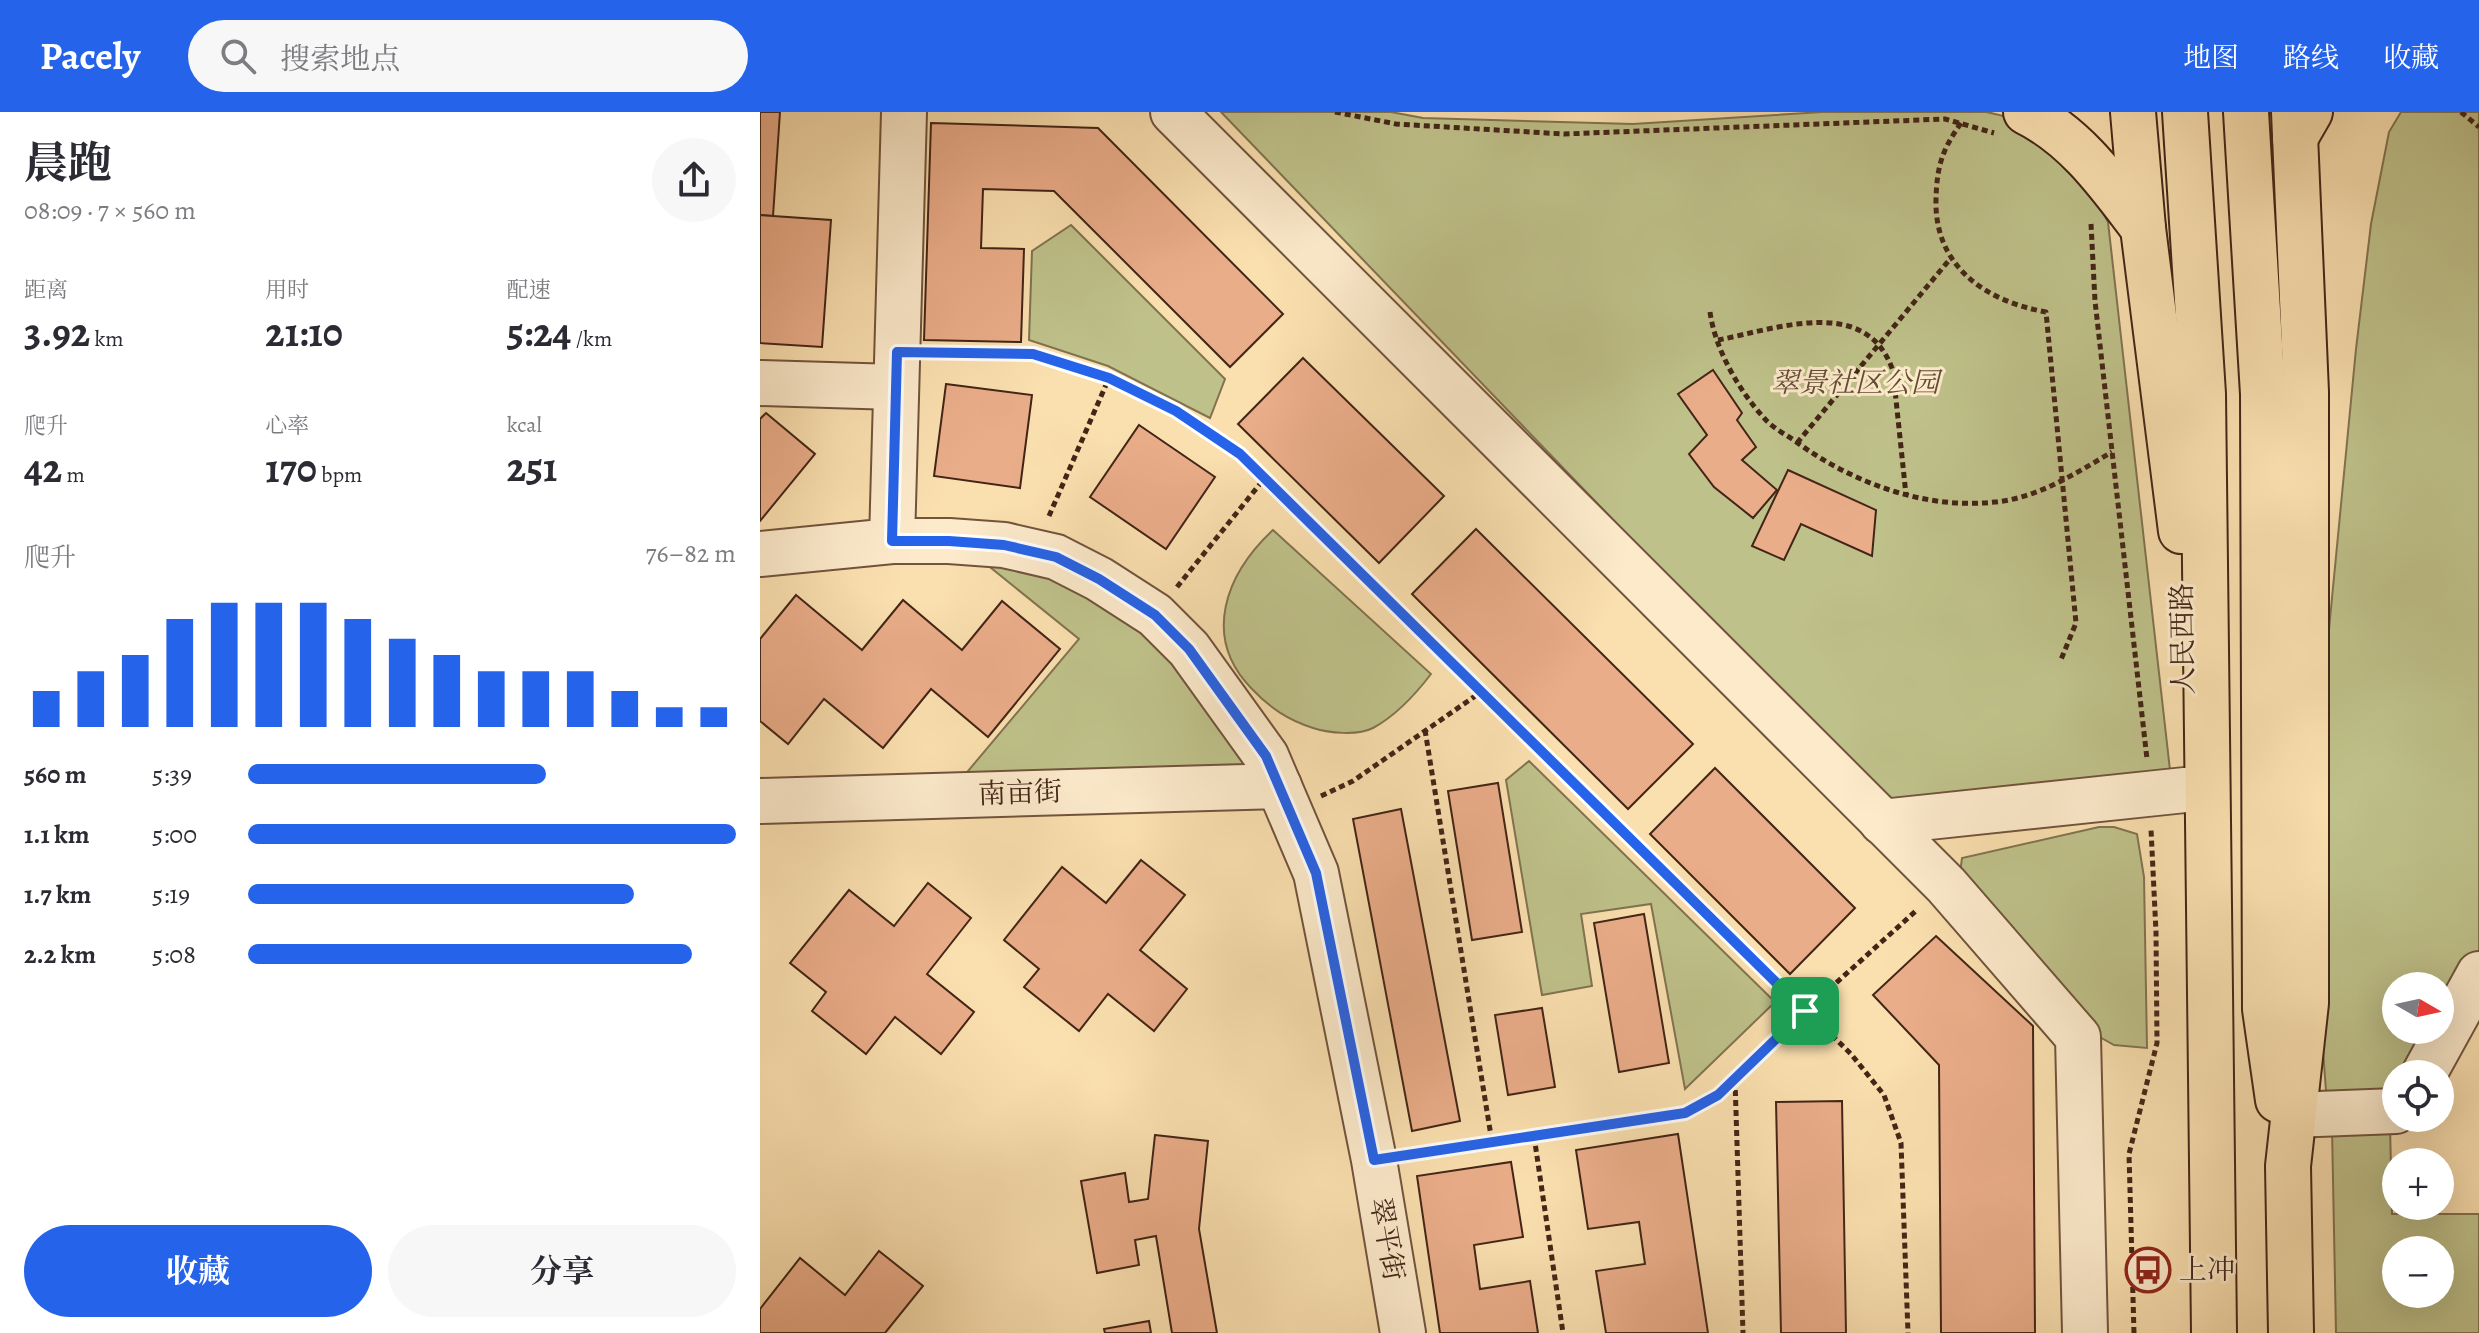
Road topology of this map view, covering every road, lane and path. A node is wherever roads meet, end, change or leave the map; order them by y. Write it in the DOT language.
graph roads {
  1 [pos="904,112"];
  2 [pos="1173,112"];
  3 [pos="1335,112"];
  4 [pos="2133,112"];
  5 [pos="2185,112"];
  6 [pos="2246,112"];
  7 [pos="2461,112"];
  8 [pos="2297,118"];
  9 [pos="1961,123"];
  10 [pos="2016,124"];
  11 [pos="2479,127"];
  12 [pos="2090,211"];
  13 [pos="2143,228"];
  14 [pos="1950,259"];
  15 [pos="1710,312"];
  16 [pos="1718,340"];
  17 [pos="1878,345"];
  18 [pos="897,370"];
  19 [pos="1109,378"];
  20 [pos="760,383"];
  21 [pos="1797,443"];
  22 [pos="2112,452"];
  23 [pos="1264,479"];
  24 [pos="2062,481"];
  25 [pos="1906,495"];
  26 [pos="892,541"];
  27 [pos="1033,552"];
  28 [pos="760,554"];
  29 [pos="1155,615"];
  30 [pos="2060,662"];
  31 [pos="1481,692"];
  32 [pos="1425,730"];
  33 [pos="2167,792"];
  34 [pos="1284,798"];
  35 [pos="760,801"];
  36 [pos="1882,822"];
  37 [pos="1946,885"];
  38 [pos="2479,974"];
  39 [pos="1805,1011"];
  40 [pos="2432,1060"];
  41 [pos="1735,1079"];
  42 [pos="2382,1112"];
  43 [pos="2292,1115"];
  44 [pos="1534,1136"];
  45 [pos="1492,1142"];
  46 [pos="1374,1160"];
  47 [pos="2288,1166"];
  48 [pos="2211,1167"];
  49 [pos="1403,1333"];
  50 [pos="1563,1333"];
  51 [pos="1743,1333"];
  52 [pos="1908,1333"];
  53 [pos="2085,1333"];
  54 [pos="2134,1333"];
  55 [pos="2214,1333"];
  56 [pos="2291,1333"];
  1 -- 18 [label="street"];
  2 -- 36 [label="street"];
  3 -- 9 [label="path"];
  4 -- 13 [label="main road, 人民西路"];
  5 -- 48 [label="main road, 人民西路"];
  6 -- 47 [label="main road"];
  7 -- 11 [label="path"];
  8 -- 43 [label="main road"];
  9 -- 10 [label="path"];
  9 -- 14 [label="path"];
  10 -- 13 [label="main road"];
  12 -- 22 [label="path"];
  13 -- 33 [label="main road, 人民西路"];
  14 -- 17 [label="path"];
  14 -- 24 [label="path"];
  15 -- 16 [label="path"];
  16 -- 17 [label="path"];
  16 -- 21 [label="path"];
  17 -- 21 [label="path"];
  17 -- 25 [label="path"];
  18 -- 19 [label="path"];
  18 -- 20 [label="street"];
  18 -- 26 [label="street"];
  19 -- 23 [label="path"];
  19 -- 27 [label="path"];
  21 -- 25 [label="path"];
  22 -- 24 [label="path"];
  22 -- 33 [label="path"];
  23 -- 29 [label="path"];
  23 -- 31 [label="path"];
  24 -- 25 [label="path"];
  24 -- 30 [label="path"];
  26 -- 27 [label="street, 翠平街"];
  26 -- 28 [label="street, 翠平街"];
  27 -- 29 [label="street, 翠平街"];
  29 -- 34 [label="street, 翠平街"];
  31 -- 32 [label="path"];
  31 -- 39 [label="path"];
  32 -- 34 [label="path"];
  32 -- 45 [label="path"];
  33 -- 36 [label="street"];
  33 -- 48 [label="main road, 人民西路"];
  33 -- 54 [label="path"];
  34 -- 35 [label="street, 南亩街"];
  34 -- 46 [label="street, 翠平街"];
  36 -- 37 [label="street"];
  37 -- 39 [label="path"];
  37 -- 53 [label="street"];
  38 -- 40 [label="street"];
  39 -- 41 [label="path"];
  39 -- 52 [label="path"];
  41 -- 44 [label="path"];
  41 -- 51 [label="path"];
  42 -- 43 [label="street"];
  43 -- 47 [label="main road"];
  44 -- 45 [label="path"];
  44 -- 50 [label="path"];
  45 -- 46 [label="path"];
  46 -- 49 [label="street, 翠平街"];
  47 -- 56 [label="main road"];
  48 -- 55 [label="main road, 人民西路"];
}
